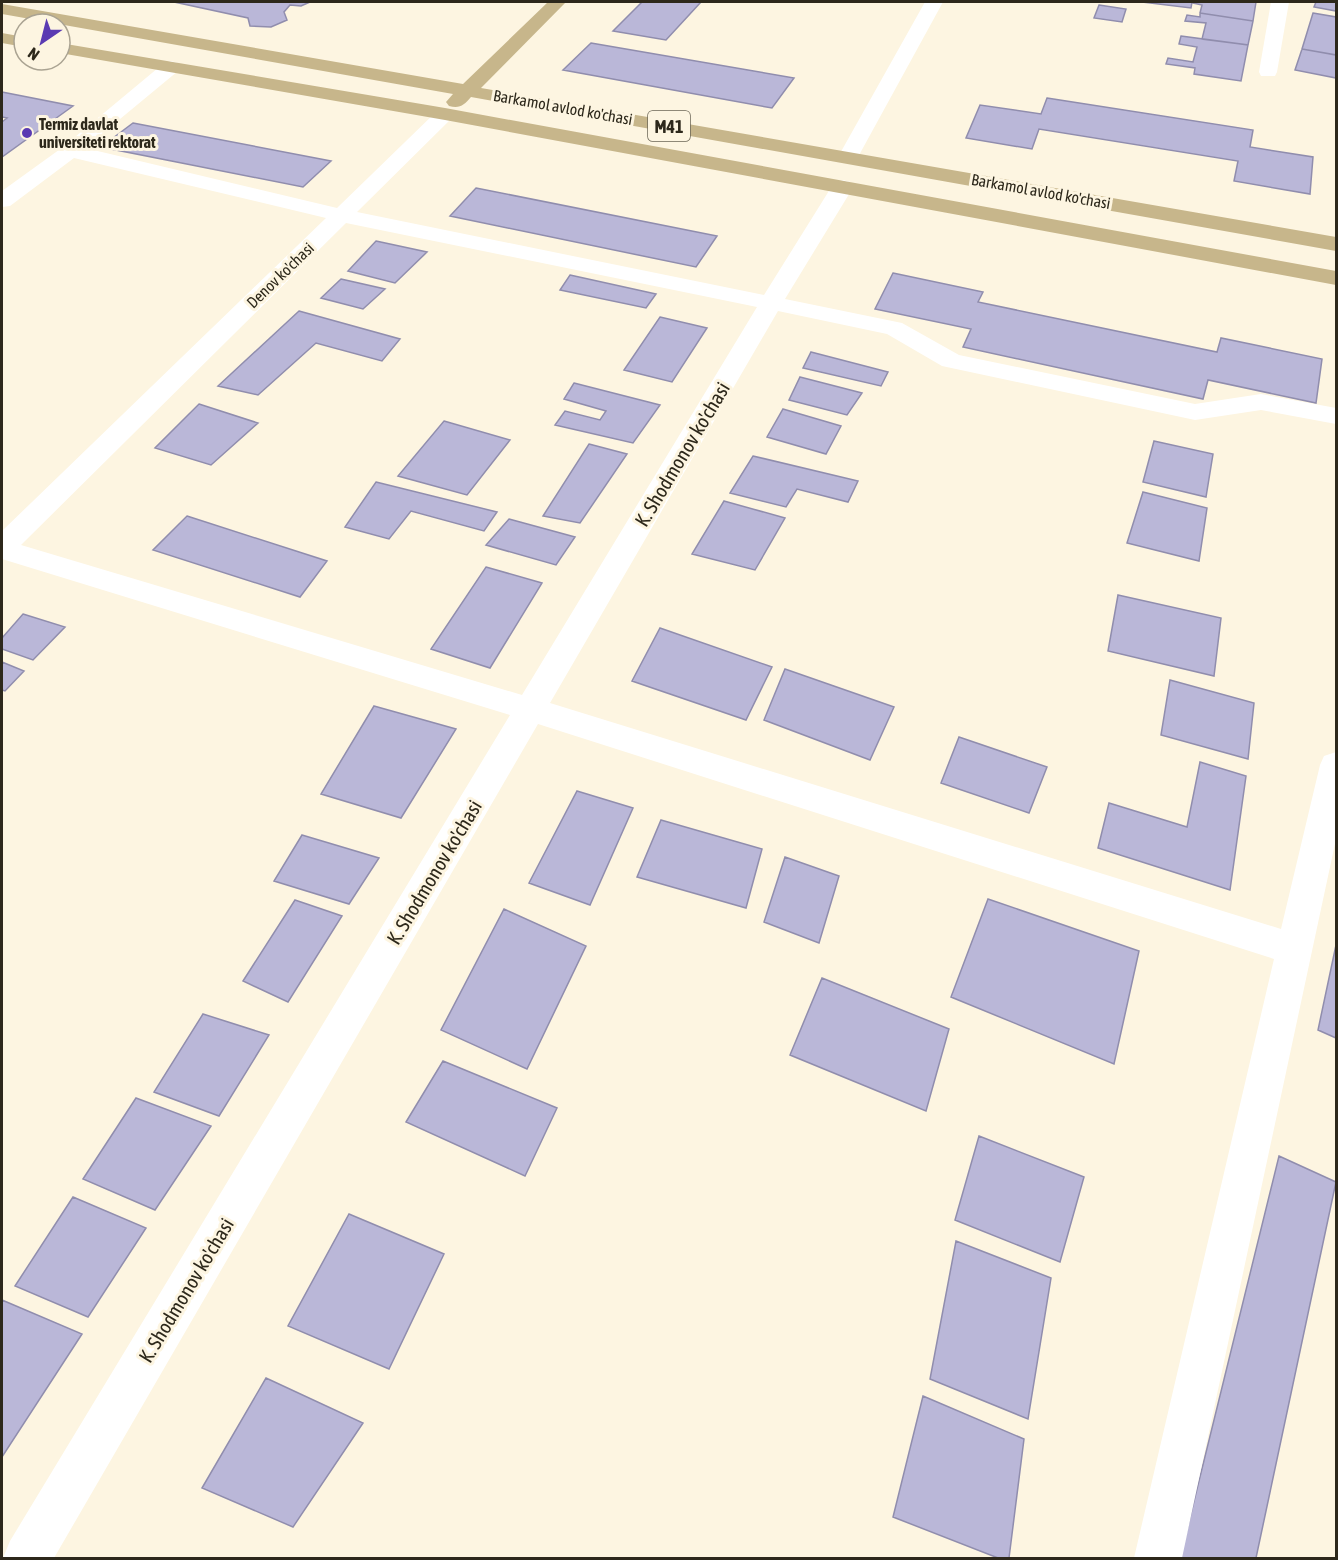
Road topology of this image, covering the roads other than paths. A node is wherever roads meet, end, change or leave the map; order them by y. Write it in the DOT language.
graph roads {
  1 [pos="557,2"];
  2 [pos="934,2"];
  3 [pos="1280,2"];
  4 [pos="2,9"];
  5 [pos="72,50"];
  6 [pos="171,67"];
  7 [pos="1268,72"];
  8 [pos="467,90"];
  9 [pos="445,114"];
  10 [pos="70,151"];
  11 [pos="845,171"];
  12 [pos="2,201"];
  13 [pos="341,215"];
  14 [pos="1336,244"];
  15 [pos="1336,278"];
  16 [pos="772,301"];
  17 [pos="1336,416"];
  18 [pos="2,548"];
  19 [pos="530,709"];
  20 [pos="1336,765"];
  21 [pos="1294,949"];
  22 [pos="27,1558"];
  23 [pos="1158,1558"];
  1 -- 8 [label="main road, Denov ko'chasi"];
  2 -- 11 [label="street, K. Shodmonov ko'chasi"];
  3 -- 7 [label="street"];
  4 -- 8 [label="main road, Barkamol avlod ko'chasi / M41"];
  5 -- 6 [label="main road, Barkamol avlod ko'chasi / M41"];
  6 -- 9 [label="main road, Barkamol avlod ko'chasi / M41"];
  6 -- 10 [label="street"];
  8 -- 9 [label="main road, Denov ko'chasi"];
  8 -- 11 [label="main road, Barkamol avlod ko'chasi / M41"];
  9 -- 11 [label="main road, Barkamol avlod ko'chasi / M41"];
  9 -- 13 [label="street, Denov ko'chasi"];
  10 -- 12 [label="street"];
  10 -- 13 [label="street"];
  11 -- 14 [label="main road, Barkamol avlod ko'chasi / M41"];
  11 -- 15 [label="main road, Barkamol avlod ko'chasi / M41"];
  11 -- 16 [label="street, K. Shodmonov ko'chasi"];
  13 -- 16 [label="street"];
  13 -- 18 [label="street, Denov ko'chasi"];
  16 -- 17 [label="street"];
  16 -- 19 [label="street, K. Shodmonov ko'chasi"];
  18 -- 19 [label="street"];
  19 -- 21 [label="street"];
  19 -- 22 [label="street, K. Shodmonov ko'chasi"];
  20 -- 21 [label="street"];
  21 -- 23 [label="street"];
}
